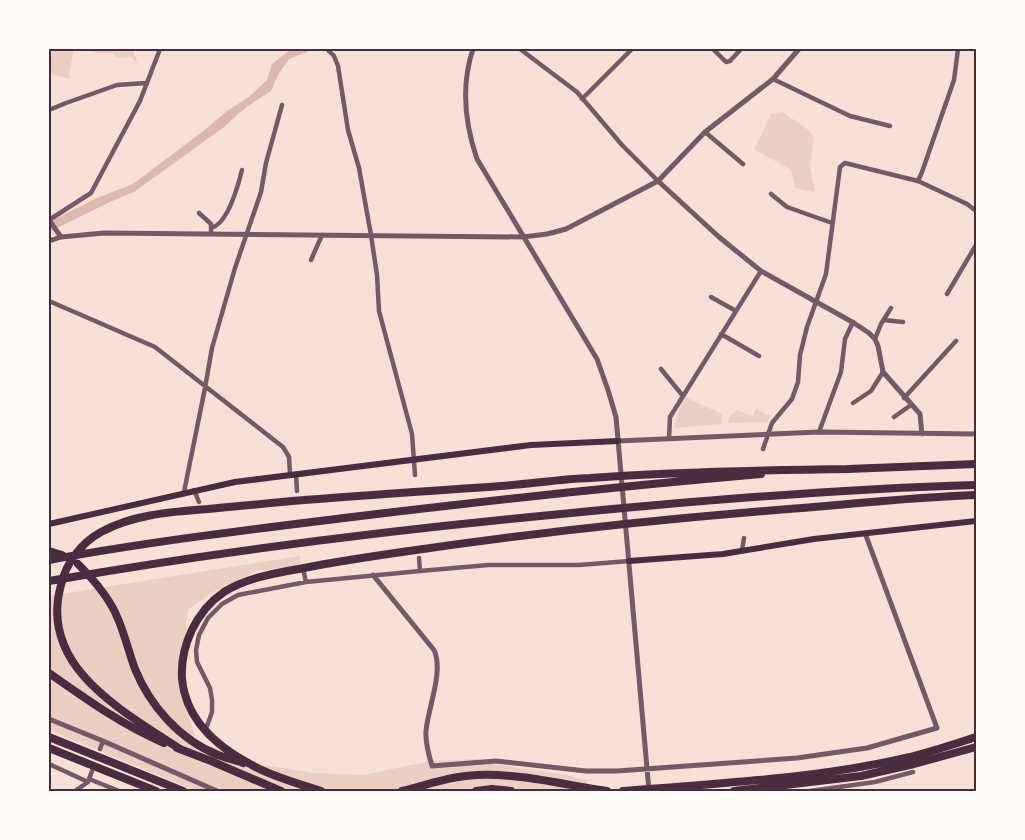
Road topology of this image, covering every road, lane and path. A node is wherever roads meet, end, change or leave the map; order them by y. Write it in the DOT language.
graph roads {
  1 [pos="160,49"];
  2 [pos="327,49"];
  3 [pos="473,49"];
  4 [pos="520,49"];
  5 [pos="632,49"];
  6 [pos="713,49"];
  7 [pos="741,49"];
  8 [pos="799,49"];
  9 [pos="958,49"];
  10 [pos="773,79"];
  11 [pos="146,83"];
  12 [pos="582,99"];
  13 [pos="282,105"];
  14 [pos="49,110"];
  15 [pos="890,126"];
  16 [pos="705,132"];
  17 [pos="743,164"];
  18 [pos="242,170"];
  19 [pos="918,181"];
  20 [pos="658,182"];
  21 [pos="771,194"];
  22 [pos="976,211"];
  23 [pos="199,213"];
  24 [pos="49,220"];
  25 [pos="832,223"];
  26 [pos="211,231"];
  27 [pos="248,234"];
  28 [pos="322,235"];
  29 [pos="370,235"];
  30 [pos="61,237"];
  31 [pos="523,237"];
  32 [pos="49,241"];
  33 [pos="976,245"];
  34 [pos="311,260"];
  35 [pos="761,271"];
  36 [pos="947,294"];
  37 [pos="711,297"];
  38 [pos="49,301"];
  39 [pos="817,303"];
  40 [pos="891,308"];
  41 [pos="736,310"];
  42 [pos="884,320"];
  43 [pos="853,322"];
  44 [pos="903,322"];
  45 [pos="722,334"];
  46 [pos="875,339"];
  47 [pos="956,341"];
  48 [pos="759,356"];
  49 [pos="661,369"];
  50 [pos="883,372"];
  51 [pos="205,388"];
  52 [pos="683,396"];
  53 [pos="904,398"];
  54 [pos="853,403"];
  55 [pos="911,404"];
  56 [pos="894,417"];
  57 [pos="819,432"];
  58 [pos="768,433"];
  59 [pos="922,434"];
  60 [pos="976,434"];
  61 [pos="670,438"];
  62 [pos="618,441"];
  63 [pos="763,449"];
  64 [pos="414,460"];
  65 [pos="976,464"];
  66 [pos="852,469"];
  67 [pos="293,474"];
  68 [pos="415,475"];
  69 [pos="976,485"];
  70 [pos="194,490"];
  71 [pos="297,491"];
  72 [pos="184,492"];
  73 [pos="976,495"];
  74 [pos="199,502"];
  75 [pos="976,522"];
  76 [pos="49,524"];
  77 [pos="865,533"];
  78 [pos="744,538"];
  79 [pos="49,551"];
  80 [pos="742,551"];
  81 [pos="62,555"];
  82 [pos="419,558"];
  83 [pos="49,560"];
  84 [pos="629,561"];
  85 [pos="78,564"];
  86 [pos="420,571"];
  87 [pos="304,573"];
  88 [pos="373,575"];
  89 [pos="49,581"];
  90 [pos="306,582"];
  91 [pos="49,673"];
  92 [pos="49,719"];
  93 [pos="207,726"];
  94 [pos="49,737"];
  95 [pos="976,737"];
  96 [pos="104,741"];
  97 [pos="976,747"];
  98 [pos="49,748"];
  99 [pos="100,749"];
  100 [pos="180,749"];
  101 [pos="49,764"];
  102 [pos="252,766"];
  103 [pos="647,768"];
  104 [pos="92,772"];
  105 [pos="913,772"];
  106 [pos="88,780"];
  107 [pos="75,791"];
  108 [pos="119,791"];
  109 [pos="156,791"];
  110 [pos="183,791"];
  111 [pos="217,791"];
  112 [pos="281,791"];
  113 [pos="321,791"];
  114 [pos="402,791"];
  115 [pos="476,791"];
  116 [pos="511,791"];
  117 [pos="607,791"];
  118 [pos="623,791"];
  119 [pos="649,791"];
  120 [pos="734,791"];
  121 [pos="810,791"];
  1 -- 11 [label="street"];
  2 -- 29 [label="street"];
  3 -- 31 [label="street"];
  4 -- 12 [label="street"];
  5 -- 12 [label="street"];
  6 -- 7 [label="street"];
  8 -- 10 [label="street"];
  9 -- 19 [label="street"];
  10 -- 15 [label="street"];
  10 -- 16 [label="street"];
  11 -- 14 [label="street"];
  11 -- 24 [label="street"];
  12 -- 20 [label="street"];
  13 -- 27 [label="street"];
  16 -- 17 [label="street"];
  16 -- 20 [label="street"];
  18 -- 26 [label="street"];
  19 -- 22 [label="street"];
  19 -- 25 [label="street"];
  20 -- 31 [label="street"];
  20 -- 35 [label="street"];
  21 -- 25 [label="street"];
  23 -- 26 [label="street"];
  24 -- 30 [label="street"];
  25 -- 39 [label="street"];
  26 -- 27 [label="street"];
  26 -- 30 [label="street"];
  27 -- 28 [label="street"];
  27 -- 51 [label="street"];
  28 -- 29 [label="street"];
  28 -- 34 [label="street"];
  29 -- 31 [label="street"];
  29 -- 64 [label="street"];
  30 -- 32 [label="street"];
  31 -- 62 [label="street"];
  33 -- 36 [label="street"];
  35 -- 39 [label="street"];
  35 -- 41 [label="street"];
  37 -- 41 [label="street"];
  38 -- 51 [label="street"];
  39 -- 43 [label="street"];
  39 -- 58 [label="street"];
  40 -- 42 [label="street"];
  41 -- 45 [label="street"];
  42 -- 44 [label="street"];
  42 -- 46 [label="street"];
  43 -- 46 [label="street"];
  43 -- 57 [label="street"];
  45 -- 48 [label="street"];
  45 -- 52 [label="street"];
  46 -- 50 [label="street"];
  47 -- 53 [label="street"];
  49 -- 52 [label="street"];
  50 -- 53 [label="street"];
  50 -- 54 [label="street"];
  51 -- 67 [label="street"];
  51 -- 72 [label="street"];
  52 -- 61 [label="street"];
  53 -- 55 [label="street"];
  55 -- 56 [label="street"];
  55 -- 59 [label="street"];
  57 -- 58 [label="street"];
  57 -- 59 [label="street"];
  58 -- 61 [label="street"];
  58 -- 63 [label="street"];
  59 -- 60 [label="street"];
  61 -- 62 [label="street"];
  62 -- 64 [label="main road"];
  62 -- 84 [label="street"];
  64 -- 67 [label="main road"];
  64 -- 68 [label="street"];
  65 -- 66 [label="highway"];
  66 -- 83 [label="highway"];
  66 -- 100 [label="highway"];
  67 -- 70 [label="main road"];
  67 -- 71 [label="street"];
  69 -- 89 [label="highway"];
  70 -- 72 [label="main road"];
  70 -- 74 [label="street"];
  72 -- 76 [label="main road"];
  73 -- 102 [label="highway"];
  75 -- 77 [label="main road"];
  77 -- 80 [label="main road"];
  77 -- 103 [label="street"];
  78 -- 80 [label="street"];
  79 -- 81 [label="highway"];
  80 -- 84 [label="main road"];
  82 -- 86 [label="street"];
  84 -- 86 [label="street"];
  84 -- 103 [label="street"];
  85 -- 102 [label="highway"];
  86 -- 88 [label="street"];
  87 -- 90 [label="street"];
  88 -- 90 [label="street"];
  88 -- 103 [label="street"];
  90 -- 93 [label="street"];
  91 -- 100 [label="highway"];
  92 -- 96 [label="street"];
  94 -- 110 [label="highway"];
  95 -- 118 [label="highway"];
  96 -- 99 [label="street"];
  96 -- 111 [label="street"];
  97 -- 120 [label="highway"];
  98 -- 109 [label="highway"];
  100 -- 112 [label="highway"];
  101 -- 106 [label="street"];
  102 -- 113 [label="highway"];
  103 -- 119 [label="street"];
  104 -- 106 [label="street"];
  105 -- 121 [label="street"];
  106 -- 107 [label="street"];
  106 -- 108 [label="street"];
  114 -- 117 [label="highway"];
  115 -- 116 [label="highway"];
}
